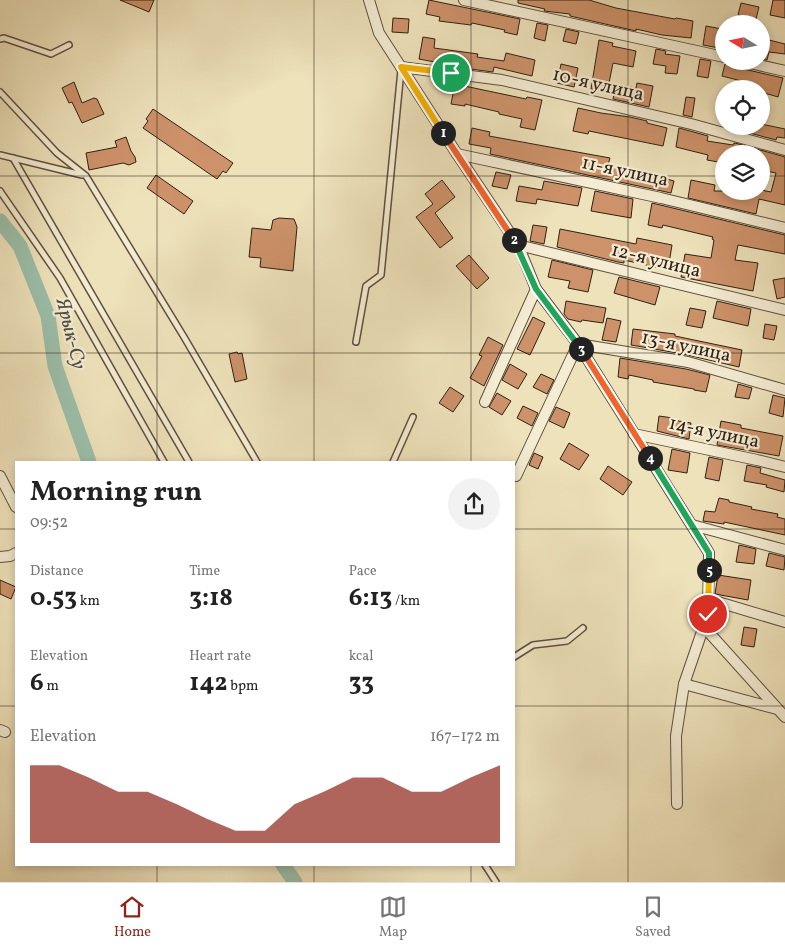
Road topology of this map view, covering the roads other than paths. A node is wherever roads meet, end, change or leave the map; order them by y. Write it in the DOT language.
graph roads {
  1 [pos="370,0"];
  2 [pos="464,0"];
  3 [pos="0,39"];
  4 [pos="69,45"];
  5 [pos="715,55"];
  6 [pos="401,67"];
  7 [pos="770,68"];
  8 [pos="785,72"];
  9 [pos="0,92"];
  10 [pos="785,150"];
  11 [pos="457,154"];
  12 [pos="0,155"];
  13 [pos="13,158"];
  14 [pos="86,176"];
  15 [pos="0,190"];
  16 [pos="785,228"];
  17 [pos="518,245"];
  18 [pos="536,289"];
  19 [pos="785,310"];
  20 [pos="356,342"];
  21 [pos="578,344"];
  22 [pos="785,390"];
  23 [pos="485,402"];
  24 [pos="413,417"];
  25 [pos="634,434"];
  26 [pos="163,461"];
  27 [pos="188,461"];
  28 [pos="256,461"];
  29 [pos="393,461"];
  30 [pos="785,468"];
  31 [pos="0,476"];
  32 [pos="515,478"];
  33 [pos="15,505"];
  34 [pos="692,525"];
  35 [pos="785,550"];
  36 [pos="15,554"];
  37 [pos="0,557"];
  38 [pos="708,599"];
  39 [pos="785,622"];
  40 [pos="704,627"];
  41 [pos="583,628"];
  42 [pos="515,656"];
  43 [pos="684,684"];
  44 [pos="783,713"];
  45 [pos="677,804"];
  46 [pos="486,866"];
  47 [pos="496,882"];
  1 -- 6 [label="street"];
  2 -- 5 [label="street"];
  3 -- 4 [label="lane"];
  6 -- 10 [label="street, 10-я улица"];
  6 -- 11 [label="street"];
  6 -- 20 [label="lane"];
  7 -- 8 [label="street"];
  9 -- 14 [label="lane"];
  11 -- 16 [label="street, 11-я улица"];
  11 -- 17 [label="street"];
  12 -- 13 [label="lane"];
  13 -- 14 [label="lane"];
  13 -- 27 [label="lane"];
  14 -- 28 [label="lane"];
  15 -- 26 [label="lane"];
  17 -- 18 [label="street"];
  17 -- 19 [label="street, 12-я улица"];
  18 -- 21 [label="street"];
  18 -- 23 [label="street"];
  21 -- 22 [label="street, 13-я улица"];
  21 -- 25 [label="street"];
  21 -- 32 [label="street"];
  24 -- 29 [label="lane"];
  25 -- 30 [label="street, 14-я улица"];
  25 -- 34 [label="street"];
  31 -- 33 [label="street"];
  34 -- 35 [label="street"];
  34 -- 38 [label="street"];
  36 -- 37 [label="street"];
  38 -- 39 [label="street"];
  38 -- 40 [label="street"];
  40 -- 43 [label="street"];
  40 -- 44 [label="street"];
  41 -- 42 [label="lane"];
  43 -- 44 [label="street"];
  43 -- 45 [label="street"];
  46 -- 47 [label="lane"];
}
